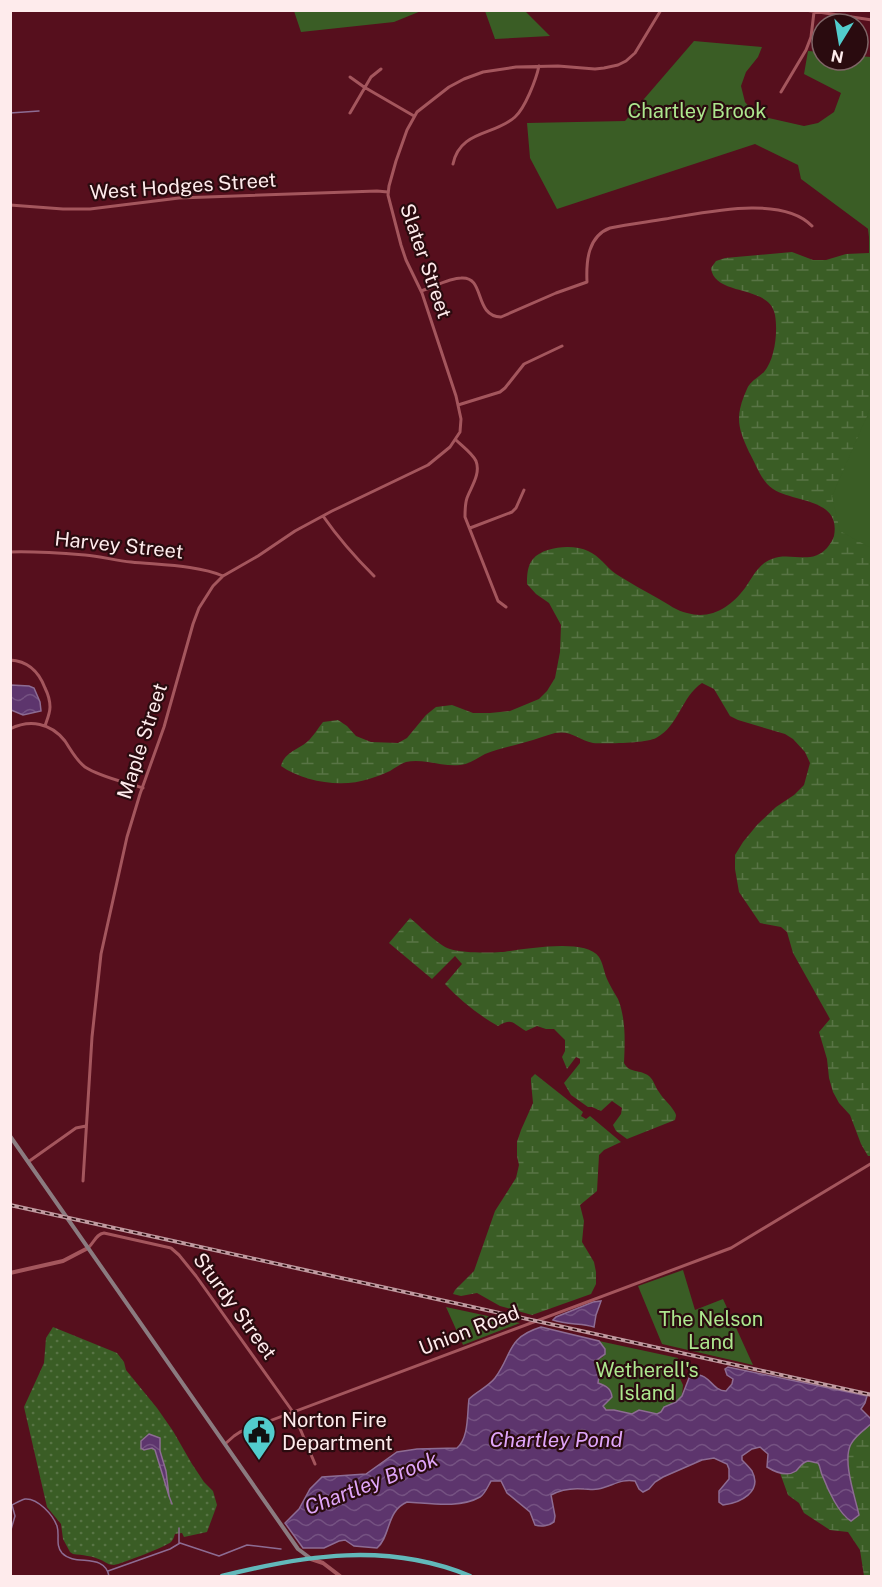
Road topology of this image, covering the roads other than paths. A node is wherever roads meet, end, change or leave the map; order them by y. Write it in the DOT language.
graph roads {
  1 [pos="661,10"];
  2 [pos="810,40"];
  3 [pos="539,66"];
  4 [pos="381,69"];
  5 [pos="350,77"];
  6 [pos="364,87"];
  7 [pos="781,92"];
  8 [pos="350,113"];
  9 [pos="414,116"];
  10 [pos="453,164"];
  11 [pos="388,192"];
  12 [pos="10,205"];
  13 [pos="812,226"];
  14 [pos="421,291"];
  15 [pos="562,346"];
  16 [pos="458,405"];
  17 [pos="456,440"];
  18 [pos="524,490"];
  19 [pos="324,516"];
  20 [pos="470,528"];
  21 [pos="10,552"];
  22 [pos="223,576"];
  23 [pos="374,576"];
  24 [pos="506,607"];
  25 [pos="10,660"];
  26 [pos="45,726"];
  27 [pos="10,729"];
  28 [pos="143,788"];
  29 [pos="86,1126"];
  30 [pos="10,1136"];
  31 [pos="28,1162"];
  32 [pos="872,1163"];
  33 [pos="83,1181"];
  34 [pos="88,1248"];
  35 [pos="10,1273"];
  36 [pos="293,1412"];
  37 [pos="225,1444"];
  38 [pos="315,1464"];
  39 [pos="311,1558"];
  40 [pos="222,1576"];
  41 [pos="340,1576"];
  42 [pos="470,1576"];
  1 -- 3 [label="street, Slater Street"];
  2 -- 7 [label="street"];
  3 -- 9 [label="street, Slater Street"];
  3 -- 10 [label="street"];
  4 -- 6 [label="street"];
  5 -- 6 [label="street"];
  6 -- 8 [label="street"];
  6 -- 9 [label="street"];
  9 -- 11 [label="street, Slater Street"];
  11 -- 12 [label="street, West Hodges Street"];
  11 -- 14 [label="street, Slater Street"];
  13 -- 14 [label="street"];
  14 -- 16 [label="street, Slater Street"];
  15 -- 16 [label="street"];
  16 -- 17 [label="street, Slater Street"];
  17 -- 19 [label="street, Maple Street"];
  17 -- 20 [label="street"];
  18 -- 20 [label="street"];
  19 -- 22 [label="street, Maple Street"];
  19 -- 23 [label="street"];
  20 -- 24 [label="street"];
  21 -- 22 [label="street, Harvey Street"];
  22 -- 28 [label="street, Maple Street"];
  25 -- 26 [label="street"];
  26 -- 27 [label="street"];
  26 -- 28 [label="street"];
  28 -- 29 [label="street, Maple Street"];
  29 -- 31 [label="street"];
  29 -- 33 [label="street, Maple Street"];
  30 -- 31 [label="main road"];
  31 -- 34 [label="main road"];
  32 -- 36 [label="street, Union Road"];
  34 -- 35 [label="street"];
  34 -- 36 [label="street, Sturdy Street"];
  34 -- 37 [label="main road"];
  36 -- 37 [label="street, Union Road"];
  36 -- 38 [label="street, Sturdy Street"];
  37 -- 39 [label="main road"];
  39 -- 40 [label="highway"];
  39 -- 41 [label="street"];
  39 -- 42 [label="highway"];
}
